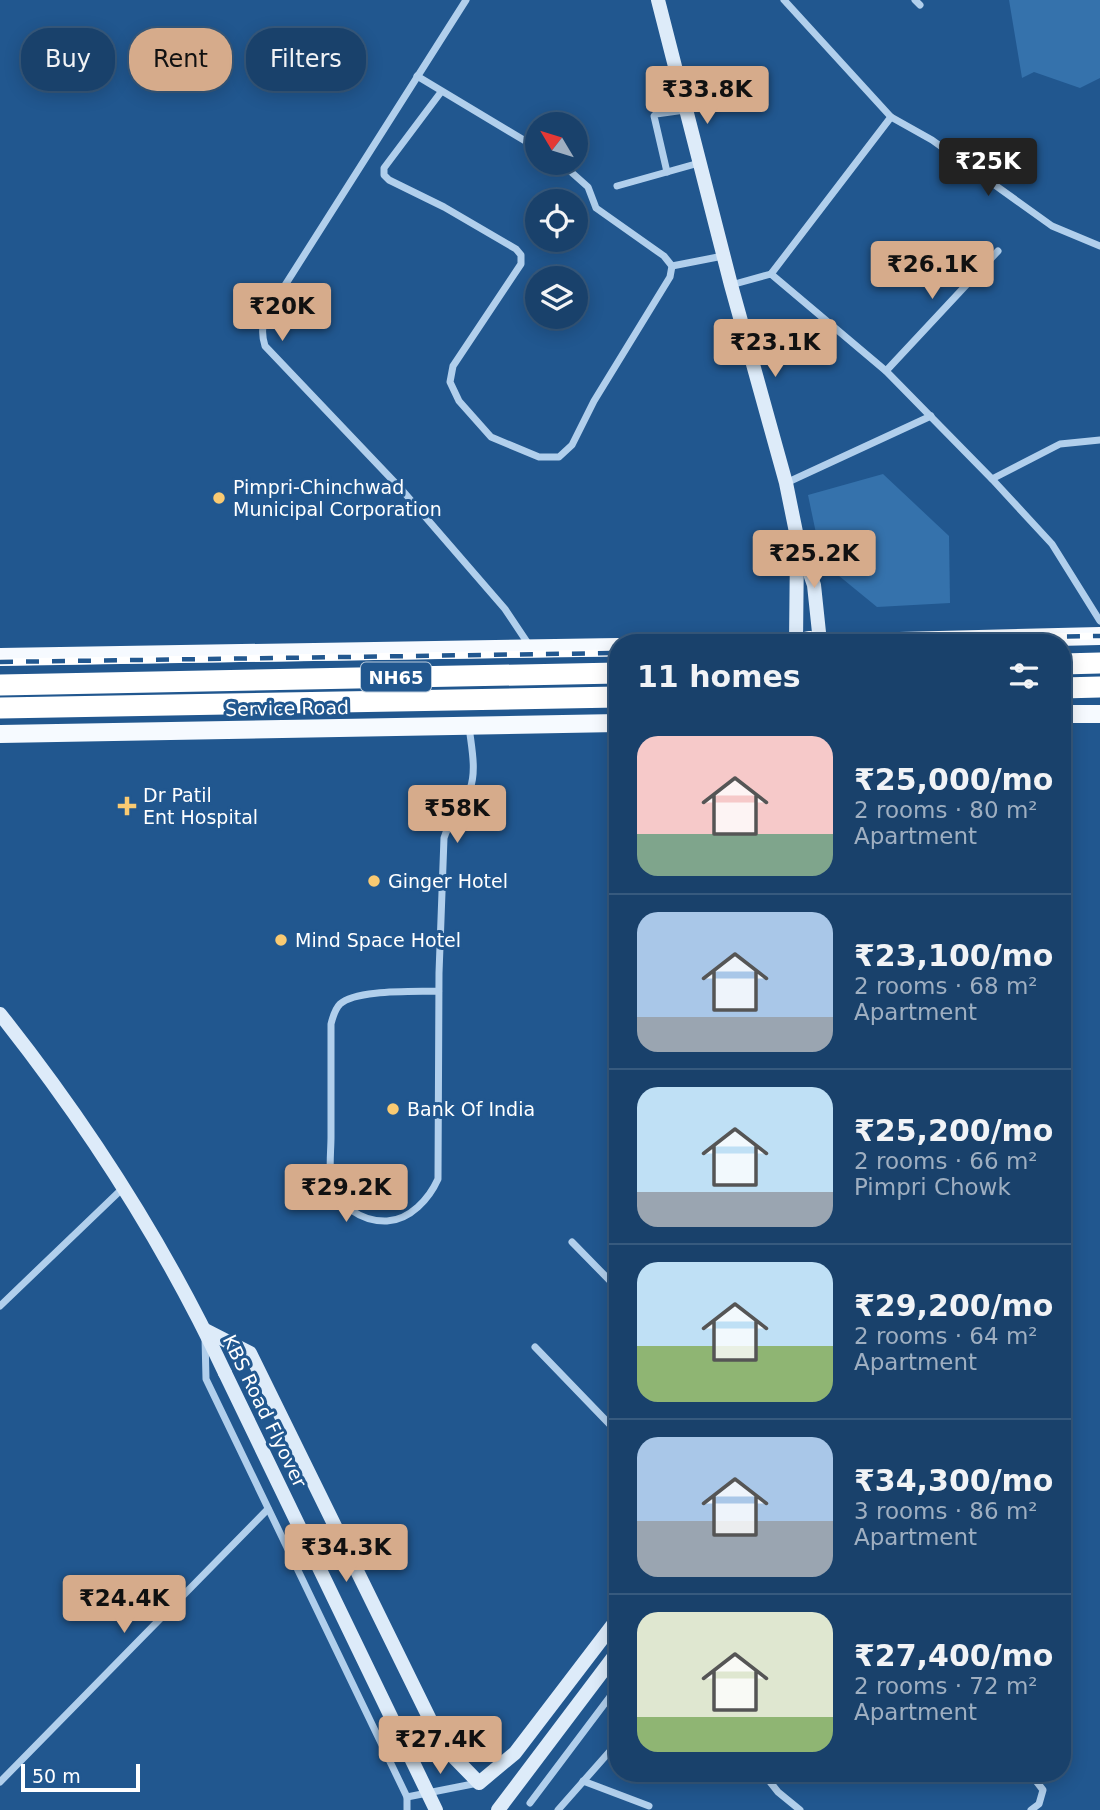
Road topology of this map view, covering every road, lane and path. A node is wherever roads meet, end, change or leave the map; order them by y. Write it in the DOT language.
graph roads {
  1 [pos="466,0"];
  2 [pos="658,0"];
  3 [pos="784,0"];
  4 [pos="418,76"];
  5 [pos="441,92"];
  6 [pos="685,110"];
  7 [pos="891,117"];
  8 [pos="525,141"];
  9 [pos="699,163"];
  10 [pos="667,172"];
  11 [pos="574,175"];
  12 [pos="617,186"];
  13 [pos="1100,246"];
  14 [pos="998,251"];
  15 [pos="723,256"];
  16 [pos="672,266"];
  17 [pos="771,274"];
  18 [pos="731,285"];
  19 [pos="886,371"];
  20 [pos="931,416"];
  21 [pos="1100,440"];
  22 [pos="992,479"];
  23 [pos="786,483"];
  24 [pos="797,537"];
  25 [pos="1100,621"];
  26 [pos="797,634"];
  27 [pos="820,634"];
  28 [pos="1100,636"];
  29 [pos="1071,637"];
  30 [pos="609,647"];
  31 [pos="531,648"];
  32 [pos="0,657"];
  33 [pos="1071,663"];
  34 [pos="1100,663"];
  35 [pos="609,673"];
  36 [pos="0,685"];
  37 [pos="1100,687"];
  38 [pos="1071,688"];
  39 [pos="609,696"];
  40 [pos="0,708"];
  41 [pos="1071,714"];
  42 [pos="1100,714"];
  43 [pos="609,723"];
  44 [pos="469,726"];
  45 [pos="0,734"];
  46 [pos="439,991"];
  47 [pos="0,1014"];
  48 [pos="123,1188"];
  49 [pos="572,1242"];
  50 [pos="609,1280"];
  51 [pos="0,1306"];
  52 [pos="205,1330"];
  53 [pos="535,1347"];
  54 [pos="609,1424"];
  55 [pos="268,1509"];
  56 [pos="609,1630"];
  57 [pos="609,1663"];
  58 [pos="609,1698"];
  59 [pos="609,1752"];
  60 [pos="583,1781"];
  61 [pos="0,1782"];
  62 [pos="770,1782"];
  63 [pos="1037,1782"];
  64 [pos="479,1783"];
  65 [pos="407,1797"];
  66 [pos="530,1803"];
  67 [pos="649,1806"];
  68 [pos="407,1810"];
  69 [pos="436,1810"];
  70 [pos="498,1810"];
  71 [pos="558,1810"];
  72 [pos="800,1810"];
  73 [pos="1031,1810"];
  1 -- 4 [label="street"];
  2 -- 6 [label="street"];
  3 -- 7 [label="street"];
  4 -- 5 [label="street"];
  4 -- 31 [label="street"];
  5 -- 8 [label="street"];
  5 -- 16 [label="street"];
  6 -- 9 [label="street"];
  6 -- 10 [label="street"];
  7 -- 13 [label="street"];
  7 -- 17 [label="street"];
  9 -- 10 [label="street"];
  9 -- 15 [label="street"];
  10 -- 12 [label="street"];
  11 -- 16 [label="street"];
  14 -- 19 [label="street"];
  15 -- 16 [label="street"];
  15 -- 18 [label="street"];
  17 -- 18 [label="street"];
  17 -- 19 [label="street"];
  18 -- 23 [label="street"];
  19 -- 20 [label="street"];
  20 -- 22 [label="street"];
  20 -- 23 [label="street"];
  21 -- 22 [label="street"];
  22 -- 25 [label="street"];
  23 -- 24 [label="street"];
  24 -- 26 [label="street"];
  24 -- 27 [label="street"];
  28 -- 29 [label="main road"];
  30 -- 31 [label="main road"];
  31 -- 32 [label="main road"];
  33 -- 34 [label="highway"];
  35 -- 36 [label="highway, NH65"];
  37 -- 38 [label="highway"];
  39 -- 40 [label="highway, NH65"];
  41 -- 42 [label="main road"];
  43 -- 44 [label="main road, Service Road"];
  44 -- 45 [label="main road, Service Road"];
  44 -- 46 [label="street"];
  46 -- 46 [label="street"];
  47 -- 48 [label="street, KBS Road Flyover"];
  48 -- 51 [label="street"];
  48 -- 52 [label="street, KBS Road Flyover"];
  49 -- 50 [label="street"];
  52 -- 55 [label="street"];
  52 -- 64 [label="street"];
  52 -- 69 [label="street, KBS Road Flyover, bridge"];
  53 -- 54 [label="street"];
  55 -- 61 [label="street"];
  55 -- 65 [label="street"];
  56 -- 64 [label="street"];
  57 -- 70 [label="street"];
  58 -- 66 [label="street"];
  59 -- 60 [label="street"];
  60 -- 67 [label="street"];
  60 -- 71 [label="street"];
  62 -- 72 [label="street"];
  63 -- 73 [label="street"];
  64 -- 65 [label="street"];
  65 -- 68 [label="street"];
}
